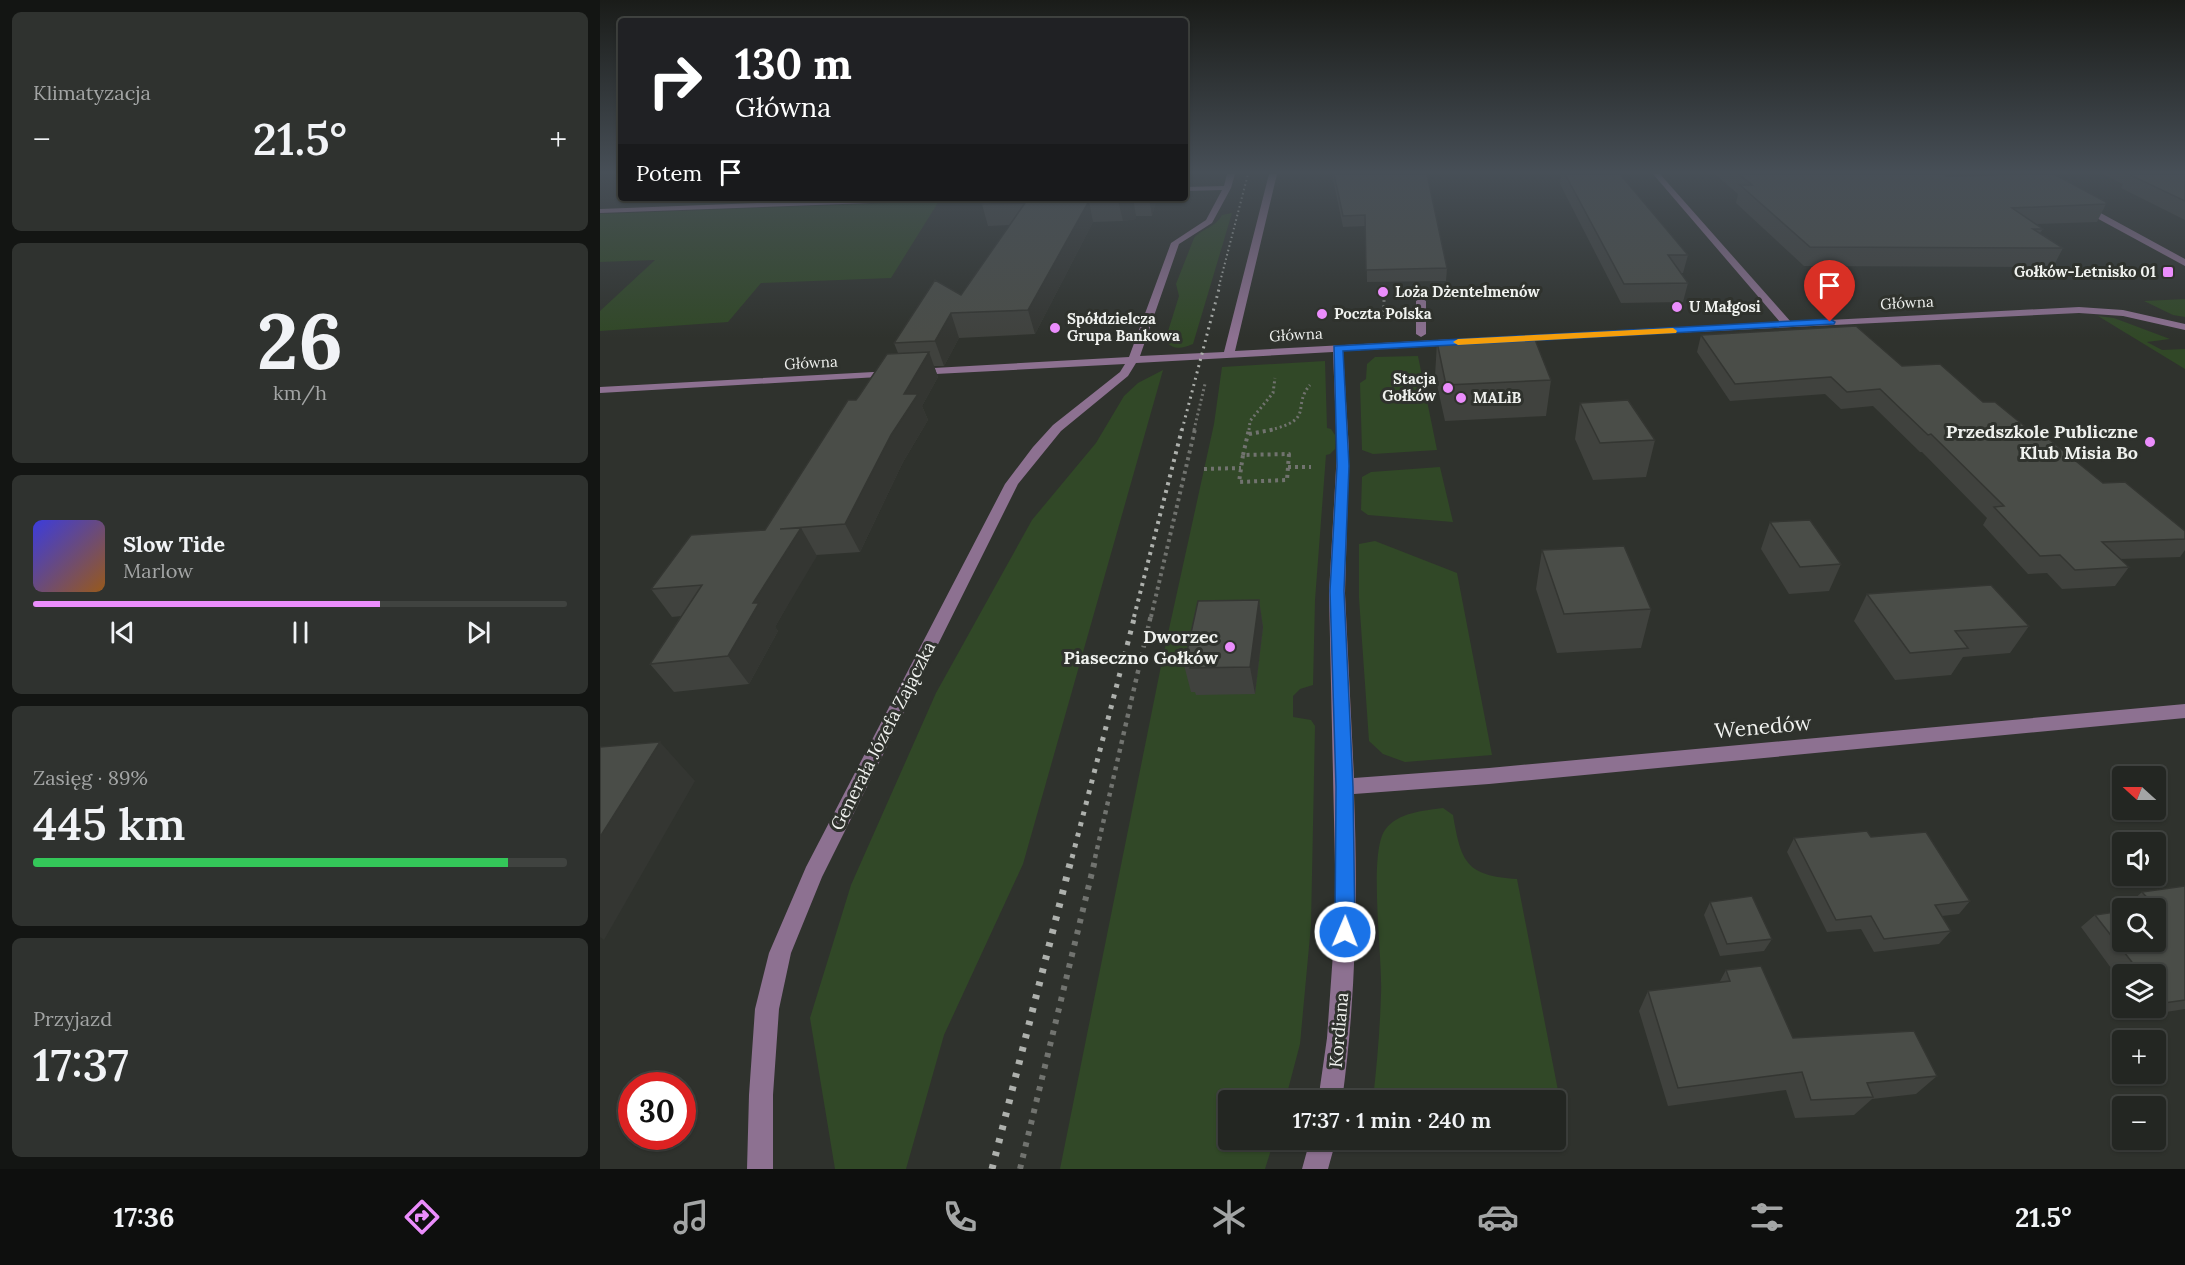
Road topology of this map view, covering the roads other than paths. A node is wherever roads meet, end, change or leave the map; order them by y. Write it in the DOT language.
graph roads {
  1 [pos="1194,229"];
  2 [pos="1260,229"];
  3 [pos="1704,229"];
  4 [pos="2121,229"];
  5 [pos="2183,262"];
  6 [pos="1421,301"];
  7 [pos="2155,319"];
  8 [pos="1787,324"];
  9 [pos="2185,324"];
  10 [pos="1421,334"];
  11 [pos="1503,340"];
  12 [pos="1468,341"];
  13 [pos="1338,348"];
  14 [pos="1229,354"];
  15 [pos="1133,360"];
  16 [pos="600,390"];
  17 [pos="2185,711"];
  18 [pos="1344,787"];
  19 [pos="1332,1090"];
  20 [pos="1320,1150"];
  21 [pos="759,1169"];
  22 [pos="1315,1169"];
  1 -- 15 [label="street, Generała Józefa Zajączka"];
  2 -- 14 [label="street"];
  3 -- 8 [label="street"];
  4 -- 5 [label="street"];
  6 -- 10 [label="street"];
  7 -- 8 [label="street, Główna"];
  7 -- 9 [label="street"];
  7 -- 9 [label="street, Główna"];
  8 -- 11 [label="street, Główna"];
  12 -- 13 [label="street, Główna"];
  13 -- 14 [label="street, Główna"];
  13 -- 18 [label="street, Kordiana"];
  14 -- 15 [label="street, Główna"];
  15 -- 16 [label="street, Główna"];
  15 -- 21 [label="street, Generała Józefa Zajączka"];
  17 -- 18 [label="street, Wenedów"];
  18 -- 19 [label="street, Kordiana"];
  20 -- 22 [label="street"];
}
